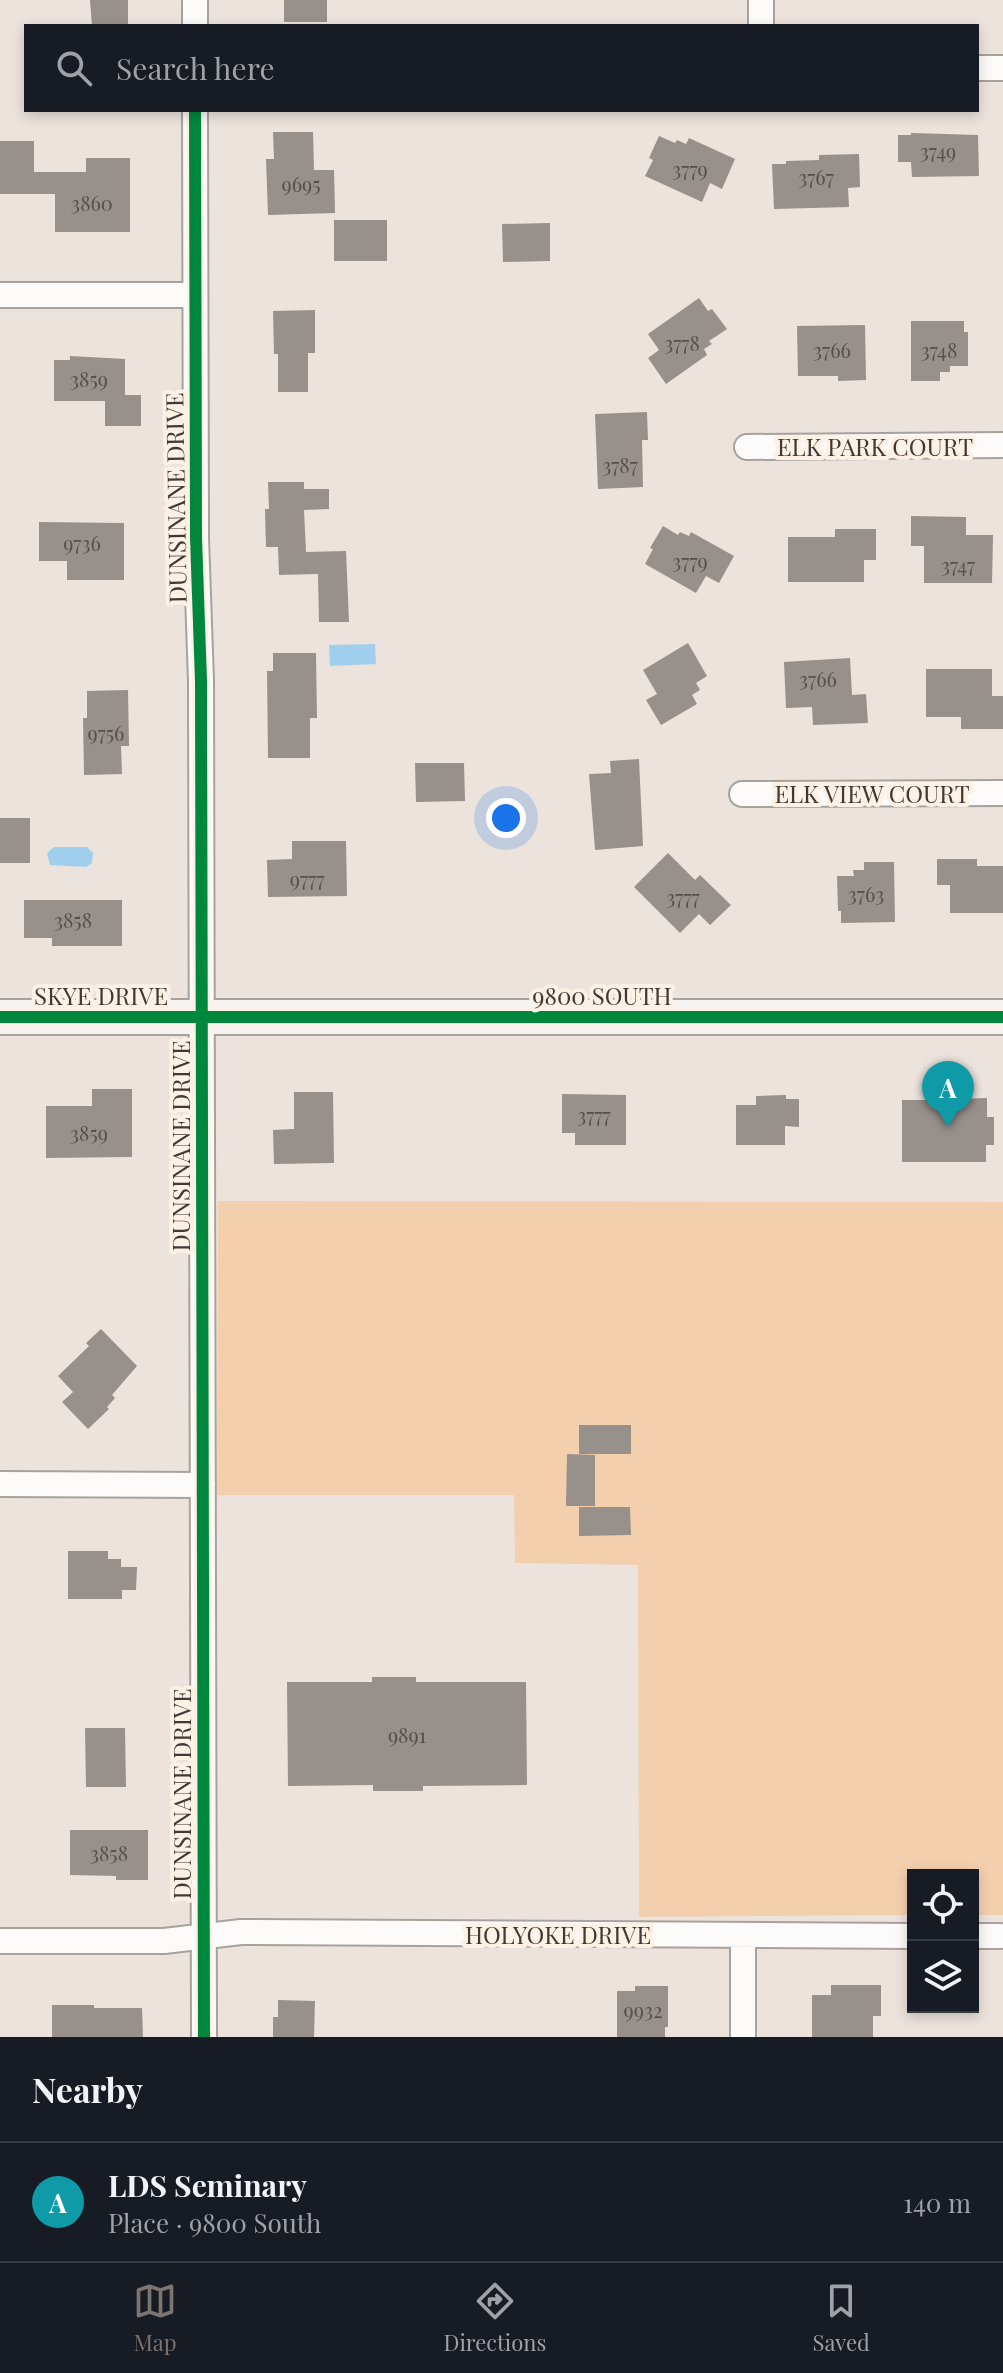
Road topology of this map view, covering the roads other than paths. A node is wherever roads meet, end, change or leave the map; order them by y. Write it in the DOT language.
graph roads {
  1 [pos="195,0"];
  2 [pos="761,0"];
  3 [pos="195,24"];
  4 [pos="761,24"];
  5 [pos="979,68"];
  6 [pos="1003,68"];
  7 [pos="195,112"];
  8 [pos="0,295"];
  9 [pos="195,295"];
  10 [pos="1003,445"];
  11 [pos="747,447"];
  12 [pos="1003,793"];
  13 [pos="742,794"];
  14 [pos="0,1017"];
  15 [pos="1003,1017"];
  16 [pos="202,1018"];
  17 [pos="0,1484"];
  18 [pos="203,1485"];
  19 [pos="743,1935"];
  20 [pos="204,1936"];
  21 [pos="907,1936"];
  22 [pos="979,1936"];
  23 [pos="1000,1936"];
  24 [pos="0,1941"];
  25 [pos="204,2037"];
  26 [pos="743,2037"];
  1 -- 3 [label="street"];
  2 -- 4 [label="street"];
  5 -- 6 [label="street"];
  7 -- 9 [label="street, DUNSINANE DRIVE"];
  8 -- 9 [label="street"];
  9 -- 16 [label="street, DUNSINANE DRIVE"];
  10 -- 11 [label="street, ELK PARK COURT"];
  12 -- 13 [label="street, ELK VIEW COURT"];
  14 -- 16 [label="main road, SKYE DRIVE"];
  15 -- 16 [label="main road, 9800 SOUTH"];
  16 -- 18 [label="street, DUNSINANE DRIVE"];
  17 -- 18 [label="street"];
  18 -- 20 [label="street, DUNSINANE DRIVE"];
  19 -- 20 [label="street, HOLYOKE DRIVE"];
  19 -- 21 [label="street, HOLYOKE DRIVE"];
  19 -- 26 [label="street"];
  20 -- 24 [label="street, HOLYOKE DRIVE"];
  20 -- 25 [label="street, DUNSINANE DRIVE"];
  22 -- 23 [label="street"];
}
